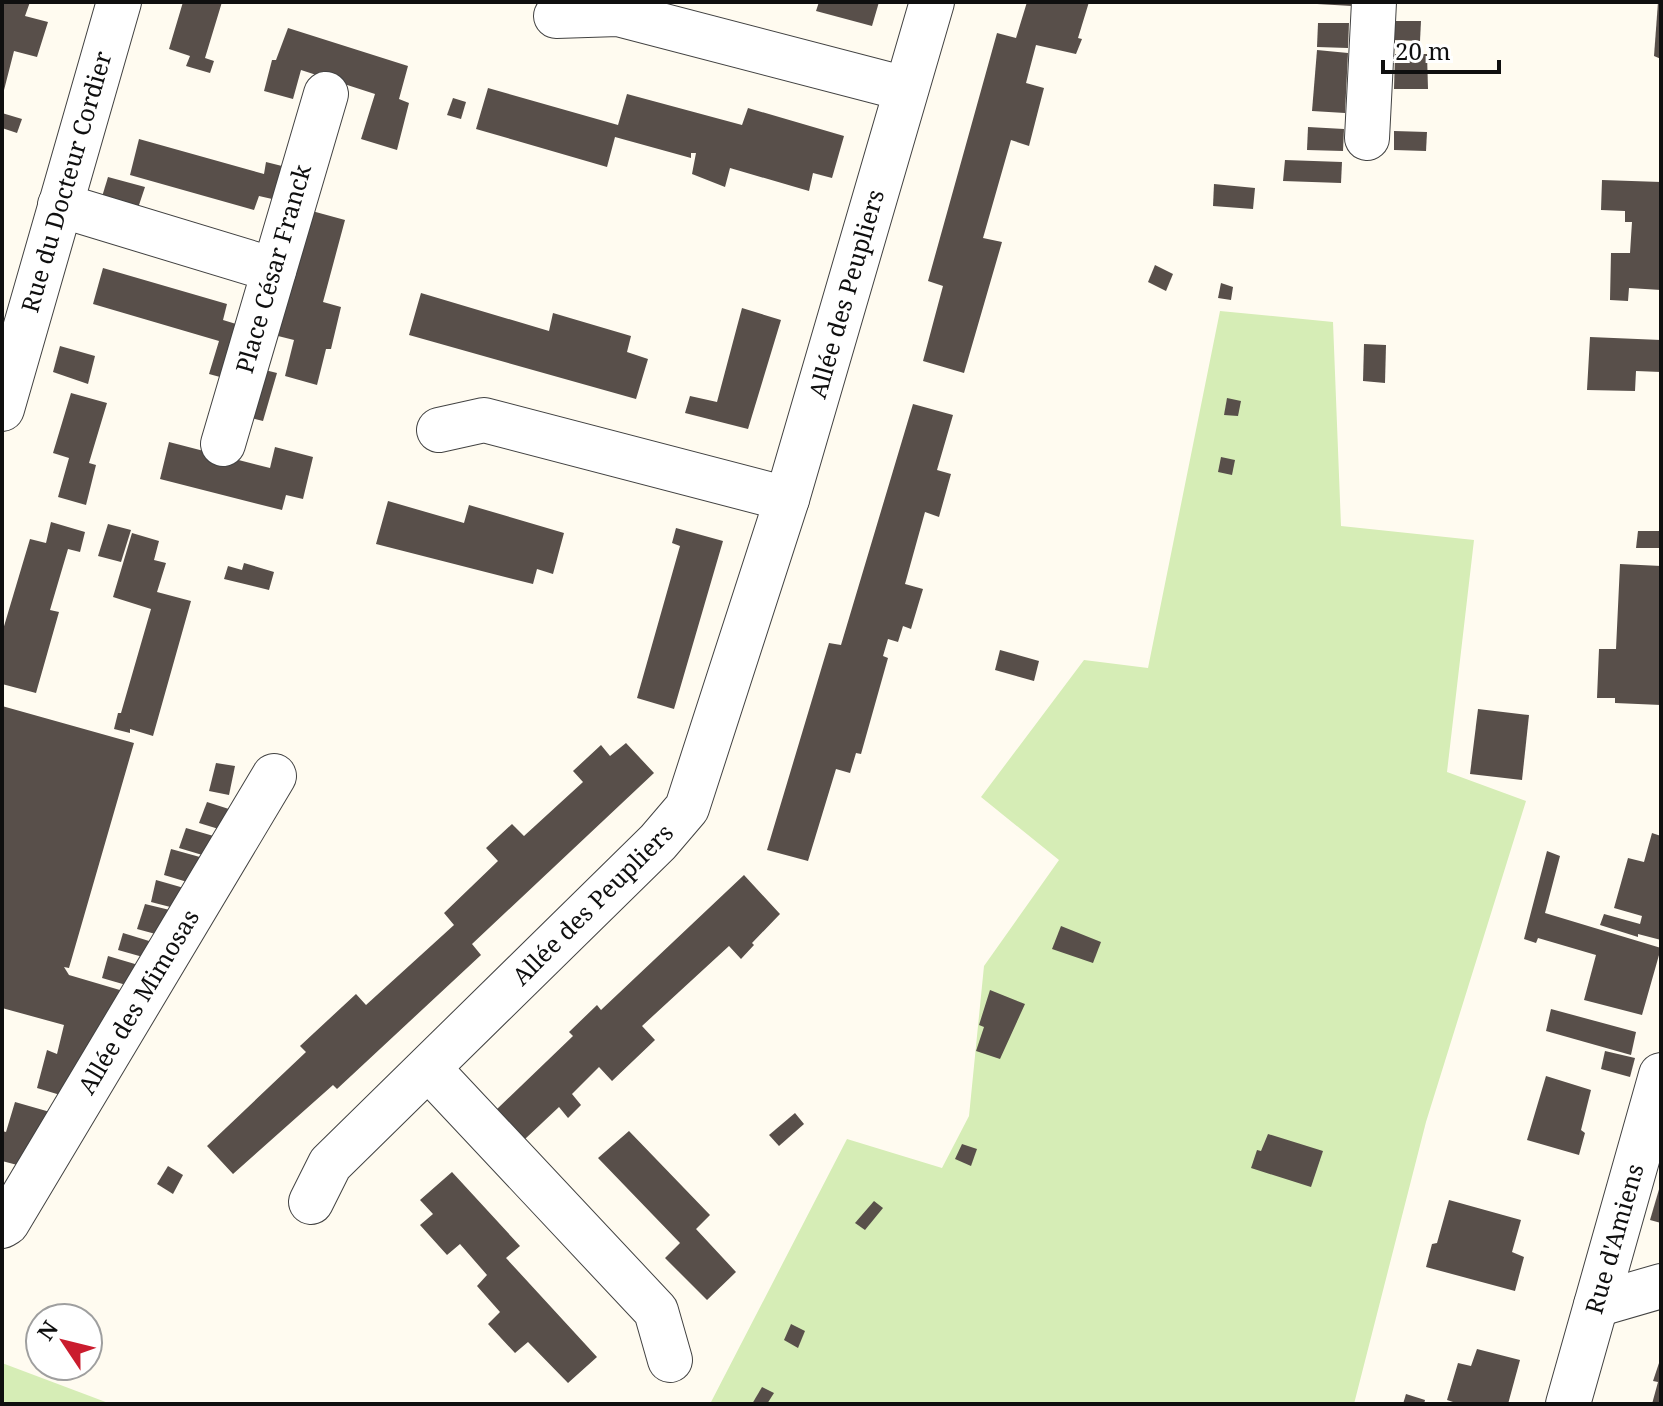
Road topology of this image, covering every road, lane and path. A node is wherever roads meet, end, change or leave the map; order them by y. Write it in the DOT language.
graph roads {
  1 [pos="119,2"];
  2 [pos="932,2"];
  3 [pos="1374,2"];
  4 [pos="556,16"];
  5 [pos="906,89"];
  6 [pos="326,94"];
  7 [pos="1367,138"];
  8 [pos="60,205"];
  9 [pos="274,270"];
  10 [pos="12,333"];
  11 [pos="2,409"];
  12 [pos="439,430"];
  13 [pos="223,444"];
  14 [pos="787,499"];
  15 [pos="274,776"];
  16 [pos="429,1069"];
  17 [pos="1661,1075"];
  18 [pos="311,1202"];
  19 [pos="2,1226"];
  20 [pos="1661,1286"];
  21 [pos="1596,1305"];
  22 [pos="670,1360"];
  23 [pos="1568,1404"];
  1 -- 8 [label="street, Rue du Docteur Cordier"];
  2 -- 5 [label="street, Allée des Peupliers"];
  3 -- 7 [label="street"];
  4 -- 5 [label="street"];
  5 -- 14 [label="street, Allée des Peupliers"];
  6 -- 9 [label="street, Place César Franck"];
  8 -- 9 [label="street"];
  8 -- 10 [label="street, Rue du Docteur Cordier"];
  9 -- 13 [label="street, Place César Franck"];
  10 -- 11 [label="street, Rue du Docteur Cordier"];
  12 -- 14 [label="street"];
  14 -- 16 [label="street, Allée des Peupliers"];
  15 -- 19 [label="street, Allée des Mimosas"];
  16 -- 18 [label="street, Allée des Peupliers"];
  16 -- 22 [label="street"];
  17 -- 21 [label="street, Rue d'Amiens"];
  20 -- 21 [label="street"];
  21 -- 23 [label="street, Rue d'Amiens"];
}
